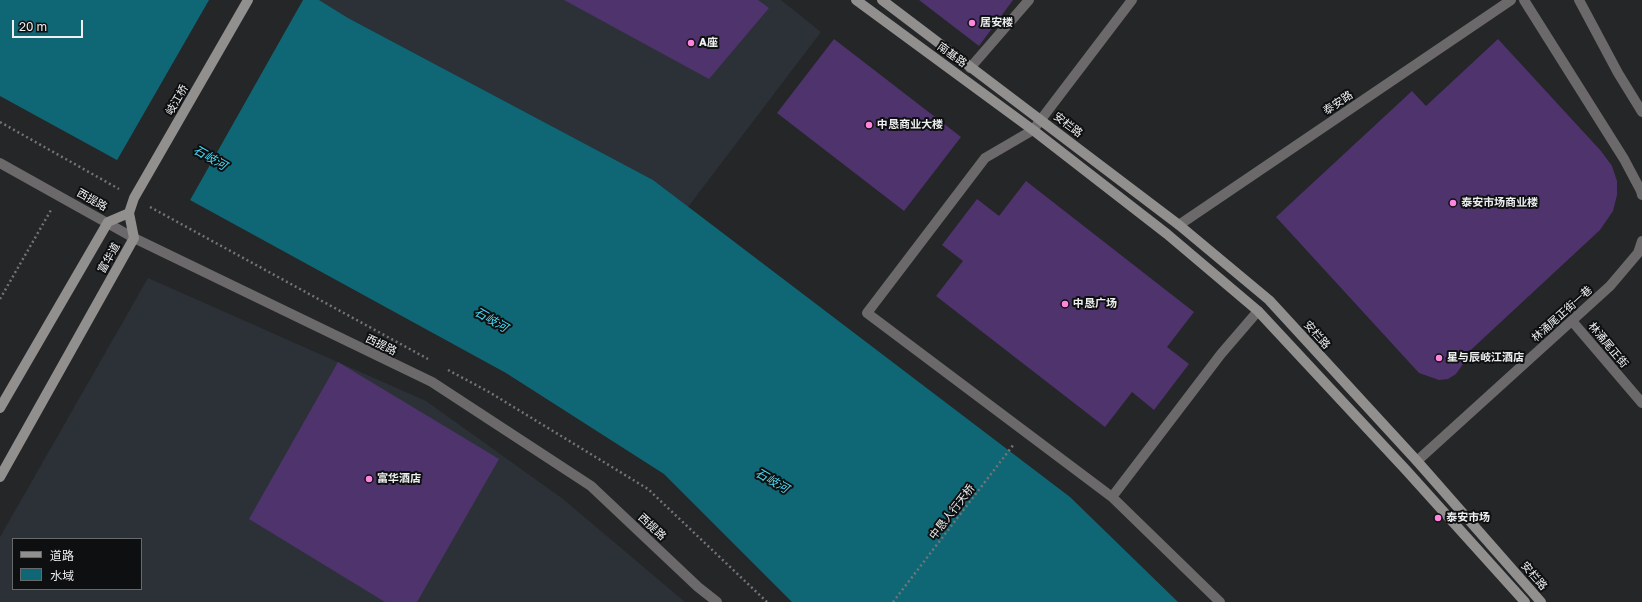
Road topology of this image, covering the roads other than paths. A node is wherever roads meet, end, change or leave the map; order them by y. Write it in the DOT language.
graph roads {
  1 [pos="248,0"];
  2 [pos="856,0"];
  3 [pos="882,0"];
  4 [pos="1029,0"];
  5 [pos="1132,0"];
  6 [pos="1511,0"];
  7 [pos="1524,0"];
  8 [pos="1579,0"];
  9 [pos="970,68"];
  10 [pos="1642,112"];
  11 [pos="1041,120"];
  12 [pos="1033,130"];
  13 [pos="0,163"];
  14 [pos="1642,195"];
  15 [pos="129,214"];
  16 [pos="108,222"];
  17 [pos="1179,225"];
  18 [pos="134,238"];
  19 [pos="1642,242"];
  20 [pos="1258,311"];
  21 [pos="1572,321"];
  22 [pos="1642,404"];
  23 [pos="0,408"];
  24 [pos="1416,461"];
  25 [pos="0,477"];
  26 [pos="1112,497"];
  27 [pos="717,602"];
  28 [pos="1220,602"];
  29 [pos="1525,602"];
  30 [pos="1541,602"];
  1 -- 15 [label="main road, 岐江桥"];
  2 -- 12 [label="main road, 南基路"];
  3 -- 9 [label="main road, 南基路"];
  4 -- 9 [label="street"];
  5 -- 11 [label="street"];
  6 -- 17 [label="street, 泰安路"];
  7 -- 14 [label="street"];
  8 -- 10 [label="street"];
  9 -- 11 [label="main road, 南基路"];
  11 -- 12 [label="street"];
  11 -- 17 [label="main road, 安栏路"];
  12 -- 20 [label="main road"];
  12 -- 26 [label="street"];
  13 -- 16 [label="street, 西提路"];
  15 -- 16 [label="main road"];
  15 -- 18 [label="main road, 富华道"];
  16 -- 18 [label="street, 西提路"];
  16 -- 23 [label="main road, 富华道"];
  17 -- 24 [label="main road, 安栏路"];
  18 -- 25 [label="main road, 富华道"];
  18 -- 27 [label="street, 西提路"];
  19 -- 21 [label="street, 林涌尾正街一巷"];
  20 -- 26 [label="street"];
  20 -- 29 [label="main road"];
  21 -- 22 [label="street, 林涌尾正街"];
  21 -- 24 [label="street, 林涌尾正街一巷"];
  24 -- 30 [label="main road, 安栏路"];
  26 -- 28 [label="street"];
}
